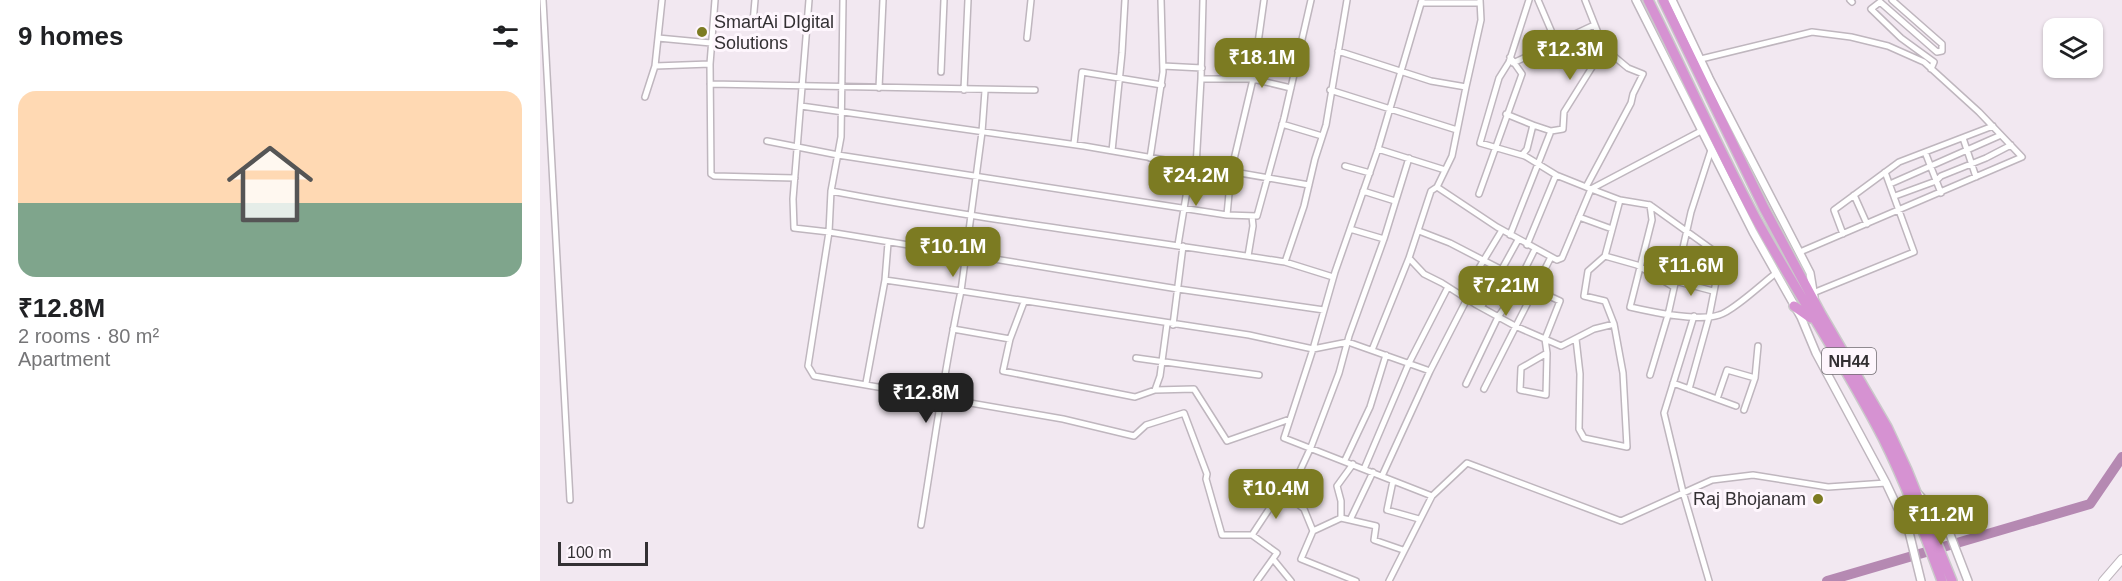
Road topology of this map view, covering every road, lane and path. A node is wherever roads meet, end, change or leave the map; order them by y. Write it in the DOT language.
graph roads {
  1 [pos="543,0"];
  2 [pos="662,0"];
  3 [pos="708,0"];
  4 [pos="715,0"];
  5 [pos="755,0"];
  6 [pos="809,0"];
  7 [pos="843,0"];
  8 [pos="883,0"];
  9 [pos="944,0"];
  10 [pos="968,0"];
  11 [pos="1031,0"];
  12 [pos="1125,0"];
  13 [pos="1161,0"];
  14 [pos="1203,0"];
  15 [pos="1264,0"];
  16 [pos="1311,0"];
  17 [pos="1347,0"];
  18 [pos="1529,0"];
  19 [pos="1538,0"];
  20 [pos="1585,0"];
  21 [pos="1636,0"];
  22 [pos="1648,0"];
  23 [pos="1663,0"];
  24 [pos="1672,0"];
  25 [pos="1892,0"];
  26 [pos="1422,1"];
  27 [pos="1480,2"];
  28 [pos="753,23"];
  29 [pos="1594,25"];
  30 [pos="658,38"];
  31 [pos="1027,38"];
  32 [pos="711,42"];
  33 [pos="1556,42"];
  34 [pos="1604,48"];
  35 [pos="1338,51"];
  36 [pos="1701,59"];
  37 [pos="1511,61"];
  38 [pos="710,64"];
  39 [pos="655,66"];
  40 [pos="1163,66"];
  41 [pos="1202,68"];
  42 [pos="1931,69"];
  43 [pos="940,72"];
  44 [pos="1401,72"];
  45 [pos="1120,79"];
  46 [pos="1201,79"];
  47 [pos="1253,79"];
  48 [pos="710,84"];
  49 [pos="802,85"];
  50 [pos="1162,85"];
  51 [pos="842,87"];
  52 [pos="1466,87"];
  53 [pos="879,88"];
  54 [pos="1291,88"];
  55 [pos="964,90"];
  56 [pos="1035,90"];
  57 [pos="1330,90"];
  58 [pos="985,91"];
  59 [pos="645,97"];
  60 [pos="801,106"];
  61 [pos="1390,109"];
  62 [pos="841,111"];
  63 [pos="1506,114"];
  64 [pos="1282,124"];
  65 [pos="1533,124"];
  66 [pos="1993,126"];
  67 [pos="1457,130"];
  68 [pos="1551,131"];
  69 [pos="1701,131"];
  70 [pos="982,132"];
  71 [pos="2001,135"];
  72 [pos="1322,136"];
  73 [pos="1963,138"];
  74 [pos="767,141"];
  75 [pos="1074,144"];
  76 [pos="2011,145"];
  77 [pos="797,147"];
  78 [pos="1494,147"];
  79 [pos="1378,149"];
  80 [pos="1711,150"];
  81 [pos="1967,150"];
  82 [pos="1112,151"];
  83 [pos="1925,152"];
  84 [pos="838,154"];
  85 [pos="1522,155"];
  86 [pos="1150,158"];
  87 [pos="1409,158"];
  88 [pos="1971,164"];
  89 [pos="1538,165"];
  90 [pos="1193,166"];
  91 [pos="1345,166"];
  92 [pos="1930,166"];
  93 [pos="1445,170"];
  94 [pos="1231,172"];
  95 [pos="1885,172"];
  96 [pos="1370,173"];
  97 [pos="977,175"];
  98 [pos="1556,175"];
  99 [pos="1976,177"];
  100 [pos="795,178"];
  101 [pos="1268,178"];
  102 [pos="1936,181"];
  103 [pos="1890,184"];
  104 [pos="1309,185"];
  105 [pos="1437,187"];
  106 [pos="1588,188"];
  107 [pos="831,191"];
  108 [pos="1363,191"];
  109 [pos="1941,193"];
  110 [pos="1479,194"];
  111 [pos="1854,195"];
  112 [pos="1895,196"];
  113 [pos="1620,200"];
  114 [pos="1395,201"];
  115 [pos="1650,205"];
  116 [pos="1184,208"];
  117 [pos="1900,210"];
  118 [pos="970,215"];
  119 [pos="1227,215"];
  120 [pos="1252,216"];
  121 [pos="1579,218"];
  122 [pos="1867,224"];
  123 [pos="1350,229"];
  124 [pos="1612,229"];
  125 [pos="1502,230"];
  126 [pos="1687,230"];
  127 [pos="1419,231"];
  128 [pos="829,232"];
  129 [pos="1843,234"];
  130 [pos="1510,235"];
  131 [pos="1383,239"];
  132 [pos="1518,240"];
  133 [pos="888,243"];
  134 [pos="1181,245"];
  135 [pos="1527,245"];
  136 [pos="1535,249"];
  137 [pos="1800,252"];
  138 [pos="966,254"];
  139 [pos="1248,256"];
  140 [pos="1605,256"];
  141 [pos="1551,257"];
  142 [pos="1409,258"];
  143 [pos="1484,260"];
  144 [pos="1285,262"];
  145 [pos="1639,267"];
  146 [pos="1504,270"];
  147 [pos="1776,273"];
  148 [pos="1333,277"];
  149 [pos="1520,279"];
  150 [pos="885,280"];
  151 [pos="1674,284"];
  152 [pos="1448,287"];
  153 [pos="1534,288"];
  154 [pos="1178,290"];
  155 [pos="961,291"];
  156 [pos="1713,291"];
  157 [pos="1464,297"];
  158 [pos="1814,298"];
  159 [pos="1024,302"];
  160 [pos="1794,306"];
  161 [pos="1481,307"];
  162 [pos="1324,310"];
  163 [pos="1668,315"];
  164 [pos="1694,316"];
  165 [pos="1498,317"];
  166 [pos="1709,317"];
  167 [pos="1815,322"];
  168 [pos="1170,324"];
  169 [pos="1614,324"];
  170 [pos="1515,326"];
  171 [pos="953,329"];
  172 [pos="1010,339"];
  173 [pos="1545,339"];
  174 [pos="1576,339"];
  175 [pos="1348,342"];
  176 [pos="1758,346"];
  177 [pos="1313,349"];
  178 [pos="1372,350"];
  179 [pos="1547,353"];
  180 [pos="1386,355"];
  181 [pos="1136,358"];
  182 [pos="1162,362"];
  183 [pos="1409,363"];
  184 [pos="1430,371"];
  185 [pos="1259,375"];
  186 [pos="1650,375"];
  187 [pos="1755,378"];
  188 [pos="1673,382"];
  189 [pos="866,383"];
  190 [pos="1466,384"];
  191 [pos="1484,389"];
  192 [pos="1689,389"];
  193 [pos="1155,390"];
  194 [pos="943,398"];
  195 [pos="1717,399"];
  196 [pos="1736,406"];
  197 [pos="1744,410"];
  198 [pos="1290,419"];
  199 [pos="1311,447"];
  200 [pos="1345,460"];
  201 [pos="1353,464"];
  202 [pos="1364,469"];
  203 [pos="1373,472"];
  204 [pos="1382,476"];
  205 [pos="1394,481"];
  206 [pos="1886,483"];
  207 [pos="1915,491"];
  208 [pos="1683,492"];
  209 [pos="1288,495"];
  210 [pos="1432,496"];
  211 [pos="570,500"];
  212 [pos="1341,518"];
  213 [pos="1419,519"];
  214 [pos="1350,520"];
  215 [pos="1923,521"];
  216 [pos="921,525"];
  217 [pos="1313,531"];
  218 [pos="1252,535"];
  219 [pos="1403,550"];
  220 [pos="2122,558"];
  221 [pos="1273,559"];
  222 [pos="1942,569"];
  223 [pos="1257,581"];
  224 [pos="1291,581"];
  225 [pos="1356,581"];
  226 [pos="1389,581"];
  227 [pos="1709,581"];
  228 [pos="1922,581"];
  229 [pos="1942,581"];
  230 [pos="1952,581"];
  231 [pos="1968,581"];
  232 [pos="2103,581"];
  1 -- 211 [label="street"];
  2 -- 30 [label="street"];
  3 -- 4 [label="street"];
  4 -- 32 [label="street"];
  5 -- 28 [label="street"];
  6 -- 49 [label="street"];
  7 -- 51 [label="street"];
  8 -- 53 [label="street"];
  9 -- 43 [label="street"];
  10 -- 55 [label="street"];
  11 -- 31 [label="street"];
  12 -- 45 [label="street"];
  13 -- 40 [label="street"];
  14 -- 41 [label="street"];
  15 -- 47 [label="street"];
  16 -- 54 [label="street"];
  17 -- 35 [label="street"];
  18 -- 37 [label="street"];
  19 -- 33 [label="street"];
  20 -- 29 [label="street"];
  21 -- 69 [label="street"];
  22 -- 167 [label="highway, NH44"];
  23 -- 158 [label="highway, NH44"];
  24 -- 36 [label="street"];
  25 -- 42 [label="street"];
  26 -- 27 [label="street"];
  26 -- 44 [label="street"];
  27 -- 52 [label="street"];
  29 -- 33 [label="street"];
  29 -- 34 [label="street"];
  30 -- 32 [label="street"];
  30 -- 39 [label="street"];
  32 -- 38 [label="street"];
  33 -- 37 [label="street"];
  34 -- 68 [label="street"];
  34 -- 106 [label="street"];
  35 -- 44 [label="street"];
  35 -- 57 [label="street"];
  36 -- 42 [label="street"];
  36 -- 137 [label="street"];
  37 -- 63 [label="street"];
  37 -- 78 [label="street"];
  38 -- 39 [label="street"];
  38 -- 48 [label="street"];
  39 -- 59 [label="street"];
  40 -- 41 [label="street"];
  40 -- 50 [label="street"];
  41 -- 46 [label="street"];
  42 -- 66 [label="street"];
  44 -- 52 [label="street"];
  44 -- 61 [label="street"];
  45 -- 50 [label="street"];
  45 -- 75 [label="street"];
  45 -- 82 [label="street"];
  46 -- 47 [label="street"];
  46 -- 90 [label="street"];
  47 -- 54 [label="street"];
  47 -- 94 [label="street"];
  48 -- 49 [label="street"];
  48 -- 100 [label="street"];
  49 -- 51 [label="street"];
  49 -- 60 [label="street"];
  50 -- 86 [label="street"];
  51 -- 53 [label="street"];
  51 -- 62 [label="street"];
  52 -- 67 [label="street"];
  53 -- 55 [label="street"];
  54 -- 64 [label="street"];
  55 -- 58 [label="street"];
  56 -- 58 [label="street"];
  57 -- 61 [label="street"];
  57 -- 72 [label="street"];
  58 -- 70 [label="street"];
  60 -- 62 [label="street"];
  60 -- 77 [label="street"];
  61 -- 67 [label="street"];
  61 -- 79 [label="street"];
  62 -- 70 [label="street"];
  62 -- 84 [label="street"];
  63 -- 65 [label="street"];
  63 -- 78 [label="street"];
  64 -- 72 [label="street"];
  64 -- 101 [label="street"];
  65 -- 68 [label="street"];
  65 -- 85 [label="street"];
  66 -- 71 [label="street"];
  66 -- 73 [label="street"];
  67 -- 93 [label="street"];
  68 -- 89 [label="street"];
  69 -- 80 [label="street"];
  69 -- 106 [label="street"];
  70 -- 75 [label="street"];
  70 -- 97 [label="street"];
  71 -- 76 [label="street"];
  71 -- 81 [label="street"];
  72 -- 104 [label="street"];
  73 -- 81 [label="street"];
  73 -- 83 [label="street"];
  74 -- 77 [label="street"];
  75 -- 82 [label="street"];
  76 -- 88 [label="street"];
  76 -- 99 [label="street"];
  77 -- 84 [label="street"];
  77 -- 100 [label="street"];
  78 -- 85 [label="street"];
  78 -- 110 [label="street"];
  79 -- 87 [label="street"];
  79 -- 96 [label="street"];
  80 -- 126 [label="street"];
  80 -- 147 [label="street"];
  81 -- 88 [label="street"];
  81 -- 92 [label="street"];
  82 -- 86 [label="street"];
  83 -- 92 [label="street"];
  83 -- 95 [label="street"];
  84 -- 97 [label="street"];
  84 -- 107 [label="street"];
  85 -- 89 [label="street"];
  86 -- 90 [label="street"];
  87 -- 93 [label="street"];
  87 -- 114 [label="street"];
  88 -- 99 [label="street"];
  88 -- 102 [label="street"];
  89 -- 98 [label="street"];
  89 -- 130 [label="street"];
  90 -- 94 [label="street"];
  90 -- 116 [label="street"];
  91 -- 96 [label="street"];
  92 -- 102 [label="street"];
  92 -- 103 [label="street"];
  93 -- 105 [label="street"];
  94 -- 101 [label="street"];
  94 -- 119 [label="street"];
  95 -- 103 [label="street"];
  95 -- 111 [label="street"];
  96 -- 108 [label="street"];
  97 -- 116 [label="street"];
  97 -- 118 [label="street"];
  98 -- 106 [label="street"];
  98 -- 135 [label="street"];
  99 -- 109 [label="street"];
  100 -- 128 [label="street"];
  101 -- 104 [label="street"];
  101 -- 120 [label="street"];
  102 -- 109 [label="street"];
  102 -- 112 [label="street"];
  103 -- 112 [label="street"];
  104 -- 144 [label="street"];
  105 -- 125 [label="street"];
  105 -- 127 [label="street"];
  106 -- 113 [label="street"];
  106 -- 121 [label="street"];
  107 -- 118 [label="street"];
  107 -- 128 [label="street"];
  108 -- 114 [label="street"];
  108 -- 123 [label="street"];
  109 -- 117 [label="street"];
  111 -- 122 [label="street"];
  111 -- 129 [label="street"];
  112 -- 117 [label="street"];
  113 -- 115 [label="street"];
  113 -- 124 [label="street"];
  114 -- 131 [label="street"];
  115 -- 126 [label="street"];
  115 -- 145 [label="street"];
  116 -- 119 [label="street"];
  116 -- 134 [label="street"];
  117 -- 122 [label="street"];
  117 -- 158 [label="street"];
  118 -- 134 [label="street"];
  118 -- 138 [label="street"];
  119 -- 120 [label="street"];
  120 -- 139 [label="street"];
  121 -- 124 [label="street"];
  121 -- 141 [label="street"];
  122 -- 129 [label="street"];
  123 -- 131 [label="street"];
  123 -- 148 [label="street"];
  124 -- 140 [label="street"];
  125 -- 130 [label="street"];
  125 -- 143 [label="street"];
  126 -- 151 [label="street"];
  126 -- 156 [label="street"];
  127 -- 142 [label="street"];
  127 -- 143 [label="street"];
  128 -- 133 [label="street"];
  128 -- 189 [label="street"];
  129 -- 137 [label="street"];
  130 -- 132 [label="street"];
  131 -- 175 [label="street"];
  132 -- 135 [label="street"];
  132 -- 146 [label="street"];
  133 -- 138 [label="street"];
  133 -- 150 [label="street"];
  134 -- 139 [label="street"];
  134 -- 154 [label="street"];
  135 -- 136 [label="street"];
  136 -- 141 [label="street"];
  136 -- 149 [label="street"];
  137 -- 158 [label="street"];
  138 -- 154 [label="street"];
  138 -- 155 [label="street"];
  139 -- 144 [label="street"];
  140 -- 145 [label="street"];
  140 -- 169 [label="street"];
  141 -- 153 [label="street"];
  142 -- 152 [label="street"];
  142 -- 178 [label="street"];
  143 -- 146 [label="street"];
  143 -- 157 [label="street"];
  144 -- 148 [label="street"];
  145 -- 151 [label="street"];
  145 -- 163 [label="street"];
  146 -- 149 [label="street"];
  146 -- 161 [label="street"];
  147 -- 160 [label="street"];
  147 -- 166 [label="street"];
  148 -- 162 [label="street"];
  149 -- 153 [label="street"];
  149 -- 165 [label="street"];
  150 -- 155 [label="street"];
  150 -- 189 [label="street"];
  151 -- 156 [label="street"];
  151 -- 163 [label="street"];
  152 -- 157 [label="street"];
  152 -- 183 [label="street"];
  153 -- 170 [label="street"];
  153 -- 173 [label="street"];
  154 -- 162 [label="street"];
  154 -- 168 [label="street"];
  155 -- 159 [label="street"];
  155 -- 171 [label="street"];
  156 -- 166 [label="street"];
  157 -- 161 [label="street"];
  157 -- 184 [label="street"];
  158 -- 207 [label="highway, NH44"];
  159 -- 168 [label="street"];
  159 -- 172 [label="street"];
  160 -- 167 [label="highway"];
  160 -- 206 [label="street"];
  161 -- 165 [label="street"];
  162 -- 177 [label="street"];
  163 -- 164 [label="street"];
  163 -- 186 [label="street"];
  164 -- 166 [label="street"];
  164 -- 188 [label="street"];
  165 -- 170 [label="street"];
  165 -- 190 [label="street"];
  166 -- 192 [label="street"];
  167 -- 215 [label="highway, NH44"];
  168 -- 177 [label="street"];
  168 -- 182 [label="street"];
  169 -- 174 [label="street"];
  169 -- 174 [label="street"];
  170 -- 173 [label="street"];
  170 -- 191 [label="street"];
  171 -- 172 [label="street"];
  171 -- 194 [label="street"];
  172 -- 193 [label="street"];
  173 -- 174 [label="street"];
  173 -- 179 [label="street"];
  175 -- 177 [label="street"];
  175 -- 178 [label="street"];
  175 -- 199 [label="street"];
  176 -- 187 [label="street"];
  177 -- 198 [label="street"];
  178 -- 180 [label="street"];
  179 -- 179 [label="street"];
  180 -- 183 [label="street"];
  180 -- 200 [label="street"];
  181 -- 182 [label="street"];
  182 -- 185 [label="street"];
  182 -- 193 [label="street"];
  183 -- 184 [label="street"];
  183 -- 202 [label="street"];
  184 -- 204 [label="street"];
  187 -- 195 [label="street"];
  187 -- 197 [label="street"];
  188 -- 192 [label="street"];
  188 -- 208 [label="street"];
  189 -- 194 [label="street"];
  192 -- 195 [label="street"];
  193 -- 198 [label="street"];
  194 -- 216 [label="street"];
  194 -- 218 [label="street"];
  195 -- 196 [label="street"];
  198 -- 199 [label="street"];
  199 -- 200 [label="street"];
  199 -- 209 [label="street"];
  200 -- 201 [label="street"];
  201 -- 202 [label="street"];
  201 -- 212 [label="street"];
  202 -- 203 [label="street"];
  203 -- 204 [label="street"];
  203 -- 214 [label="street"];
  204 -- 205 [label="street"];
  205 -- 210 [label="street"];
  205 -- 213 [label="street"];
  206 -- 208 [label="street"];
  206 -- 228 [label="street"];
  207 -- 215 [label="highway, NH44"];
  207 -- 231 [label="street"];
  208 -- 210 [label="street"];
  208 -- 227 [label="street"];
  209 -- 217 [label="street"];
  209 -- 218 [label="street"];
  210 -- 213 [label="street"];
  212 -- 214 [label="street"];
  212 -- 217 [label="street"];
  213 -- 219 [label="street"];
  214 -- 219 [label="street"];
  215 -- 222 [label="highway, NH44"];
  217 -- 225 [label="street"];
  218 -- 221 [label="street"];
  219 -- 226 [label="street"];
  220 -- 232 [label="main road"];
  221 -- 223 [label="street"];
  221 -- 224 [label="street"];
  222 -- 229 [label="highway, NH44"];
  222 -- 230 [label="highway, NH44"];
}
